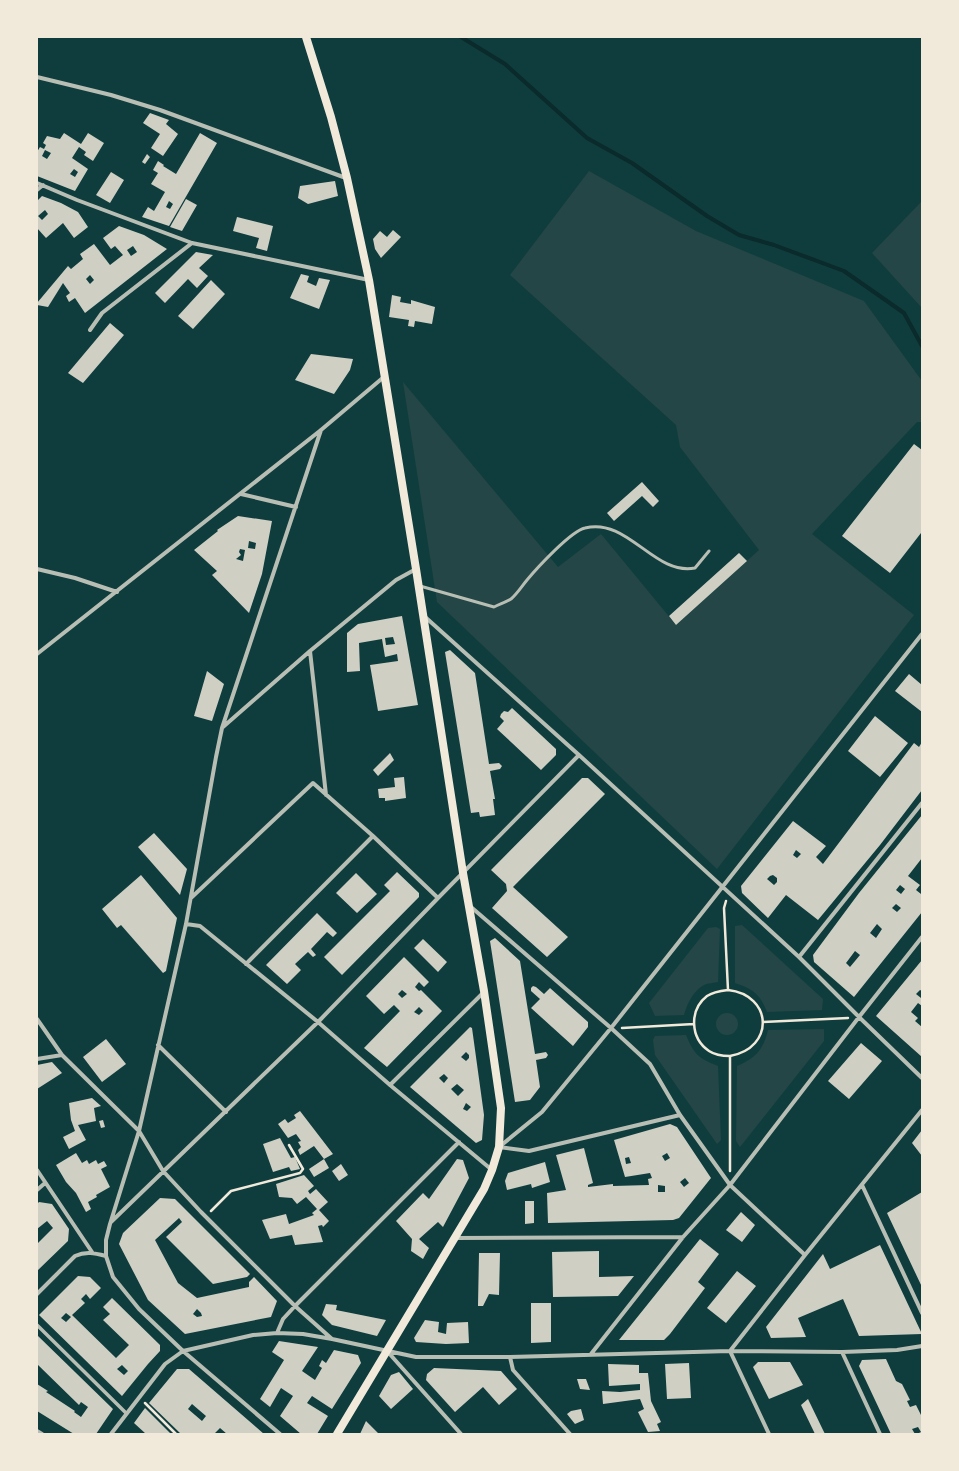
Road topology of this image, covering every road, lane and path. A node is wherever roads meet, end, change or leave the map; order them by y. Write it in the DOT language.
graph roads {
  1 [pos="306,37"];
  2 [pos="37,77"];
  3 [pos="347,178"];
  4 [pos="37,182"];
  5 [pos="43,185"];
  6 [pos="37,190"];
  7 [pos="192,243"];
  8 [pos="369,280"];
  9 [pos="90,330"];
  10 [pos="385,376"];
  11 [pos="321,430"];
  12 [pos="241,494"];
  13 [pos="296,507"];
  14 [pos="709,551"];
  15 [pos="37,569"];
  16 [pos="416,569"];
  17 [pos="418,586"];
  18 [pos="117,592"];
  19 [pos="423,615"];
  20 [pos="922,634"];
  21 [pos="310,651"];
  22 [pos="37,654"];
  23 [pos="222,728"];
  24 [pos="579,755"];
  25 [pos="326,795"];
  26 [pos="922,804"];
  27 [pos="373,836"];
  28 [pos="463,873"];
  29 [pos="723,886"];
  30 [pos="729,893"];
  31 [pos="192,897"];
  32 [pos="438,898"];
  33 [pos="469,906"];
  34 [pos="186,924"];
  35 [pos="922,938"];
  36 [pos="800,957"];
  37 [pos="246,964"];
  38 [pos="728,990"];
  39 [pos="484,991"];
  40 [pos="858,1017"];
  41 [pos="37,1019"];
  42 [pos="318,1022"];
  43 [pos="763,1022"];
  44 [pos="694,1024"];
  45 [pos="610,1028"];
  46 [pos="158,1045"];
  47 [pos="62,1055"];
  48 [pos="730,1056"];
  49 [pos="37,1059"];
  50 [pos="922,1078"];
  51 [pos="390,1085"];
  52 [pos="922,1110"];
  53 [pos="226,1112"];
  54 [pos="680,1115"];
  55 [pos="139,1131"];
  56 [pos="459,1142"];
  57 [pos="289,1145"];
  58 [pos="499,1148"];
  59 [pos="37,1170"];
  60 [pos="492,1170"];
  61 [pos="163,1171"];
  62 [pos="45,1183"];
  63 [pos="730,1185"];
  64 [pos="862,1186"];
  65 [pos="37,1190"];
  66 [pos="206,1217"];
  67 [pos="110,1224"];
  68 [pos="683,1237"];
  69 [pos="455,1238"];
  70 [pos="92,1252"];
  71 [pos="805,1255"];
  72 [pos="106,1256"];
  73 [pos="37,1294"];
  74 [pos="295,1306"];
  75 [pos="922,1313"];
  76 [pos="37,1325"];
  77 [pos="277,1333"];
  78 [pos="332,1339"];
  79 [pos="922,1346"];
  80 [pos="183,1351"];
  81 [pos="386,1351"];
  82 [pos="730,1351"];
  83 [pos="842,1352"];
  84 [pos="591,1354"];
  85 [pos="510,1357"];
  86 [pos="138,1397"];
  87 [pos="126,1414"];
  88 [pos="37,1431"];
  89 [pos="42,1434"];
  90 [pos="111,1434"];
  91 [pos="176,1434"];
  92 [pos="280,1434"];
  93 [pos="337,1434"];
  94 [pos="461,1434"];
  95 [pos="570,1434"];
  96 [pos="769,1434"];
  97 [pos="880,1434"];
  1 -- 3 [label="main road"];
  2 -- 3 [label="street"];
  3 -- 8 [label="main road"];
  4 -- 5 [label="street"];
  5 -- 6 [label="street"];
  5 -- 7 [label="street"];
  7 -- 8 [label="street"];
  7 -- 9 [label="street"];
  8 -- 10 [label="main road"];
  10 -- 11 [label="street"];
  10 -- 16 [label="main road"];
  11 -- 12 [label="street"];
  11 -- 13 [label="street"];
  12 -- 13 [label="street"];
  12 -- 18 [label="street"];
  13 -- 23 [label="street"];
  14 -- 17 [label="lane"];
  15 -- 18 [label="street"];
  16 -- 17 [label="main road"];
  16 -- 21 [label="street"];
  17 -- 19 [label="main road"];
  18 -- 22 [label="street"];
  19 -- 24 [label="street"];
  19 -- 28 [label="main road"];
  20 -- 29 [label="street"];
  21 -- 23 [label="street"];
  21 -- 25 [label="street"];
  23 -- 31 [label="street"];
  24 -- 28 [label="street"];
  24 -- 29 [label="street"];
  25 -- 27 [label="street"];
  25 -- 31 [label="street"];
  26 -- 36 [label="street"];
  27 -- 32 [label="street"];
  27 -- 37 [label="street"];
  28 -- 32 [label="street"];
  28 -- 33 [label="main road"];
  29 -- 30 [label="street"];
  29 -- 45 [label="street"];
  30 -- 36 [label="street"];
  30 -- 38 [label="path"];
  31 -- 34 [label="street"];
  32 -- 42 [label="street"];
  33 -- 39 [label="main road"];
  33 -- 45 [label="street"];
  34 -- 37 [label="street"];
  34 -- 46 [label="street"];
  35 -- 40 [label="street"];
  36 -- 40 [label="street"];
  37 -- 42 [label="street"];
  38 -- 43 [label="path"];
  38 -- 44 [label="path"];
  39 -- 51 [label="street"];
  39 -- 58 [label="main road"];
  40 -- 43 [label="path"];
  40 -- 50 [label="street"];
  40 -- 63 [label="street"];
  41 -- 47 [label="street"];
  42 -- 51 [label="street"];
  42 -- 53 [label="street"];
  43 -- 48 [label="path"];
  44 -- 45 [label="path"];
  44 -- 48 [label="path"];
  45 -- 54 [label="street"];
  45 -- 58 [label="street"];
  46 -- 53 [label="street"];
  46 -- 55 [label="street"];
  47 -- 49 [label="street"];
  47 -- 55 [label="street"];
  48 -- 63 [label="path"];
  51 -- 56 [label="street"];
  52 -- 64 [label="street"];
  53 -- 61 [label="street"];
  54 -- 58 [label="street"];
  54 -- 63 [label="street"];
  55 -- 61 [label="street"];
  55 -- 67 [label="street"];
  56 -- 60 [label="street"];
  56 -- 74 [label="street"];
  57 -- 66 [label="path"];
  58 -- 60 [label="main road"];
  59 -- 62 [label="street"];
  60 -- 69 [label="main road"];
  61 -- 66 [label="street"];
  61 -- 67 [label="street"];
  62 -- 65 [label="street"];
  62 -- 70 [label="street"];
  63 -- 68 [label="street"];
  63 -- 71 [label="street"];
  64 -- 71 [label="street"];
  64 -- 75 [label="street"];
  66 -- 74 [label="street"];
  67 -- 72 [label="street"];
  68 -- 69 [label="street"];
  68 -- 84 [label="street"];
  69 -- 81 [label="main road"];
  70 -- 72 [label="street"];
  70 -- 73 [label="street"];
  71 -- 82 [label="street"];
  72 -- 80 [label="street"];
  74 -- 77 [label="street"];
  74 -- 78 [label="street"];
  76 -- 87 [label="street"];
  77 -- 78 [label="street"];
  77 -- 80 [label="street"];
  78 -- 81 [label="street"];
  79 -- 83 [label="street"];
  80 -- 86 [label="street"];
  80 -- 92 [label="street"];
  81 -- 85 [label="street"];
  81 -- 93 [label="main road"];
  81 -- 94 [label="street"];
  82 -- 83 [label="street"];
  82 -- 84 [label="street"];
  82 -- 96 [label="street"];
  83 -- 97 [label="street"];
  84 -- 85 [label="street"];
  85 -- 95 [label="street"];
  86 -- 87 [label="street"];
  86 -- 91 [label="path"];
  87 -- 90 [label="street"];
  88 -- 89 [label="street"];
}
